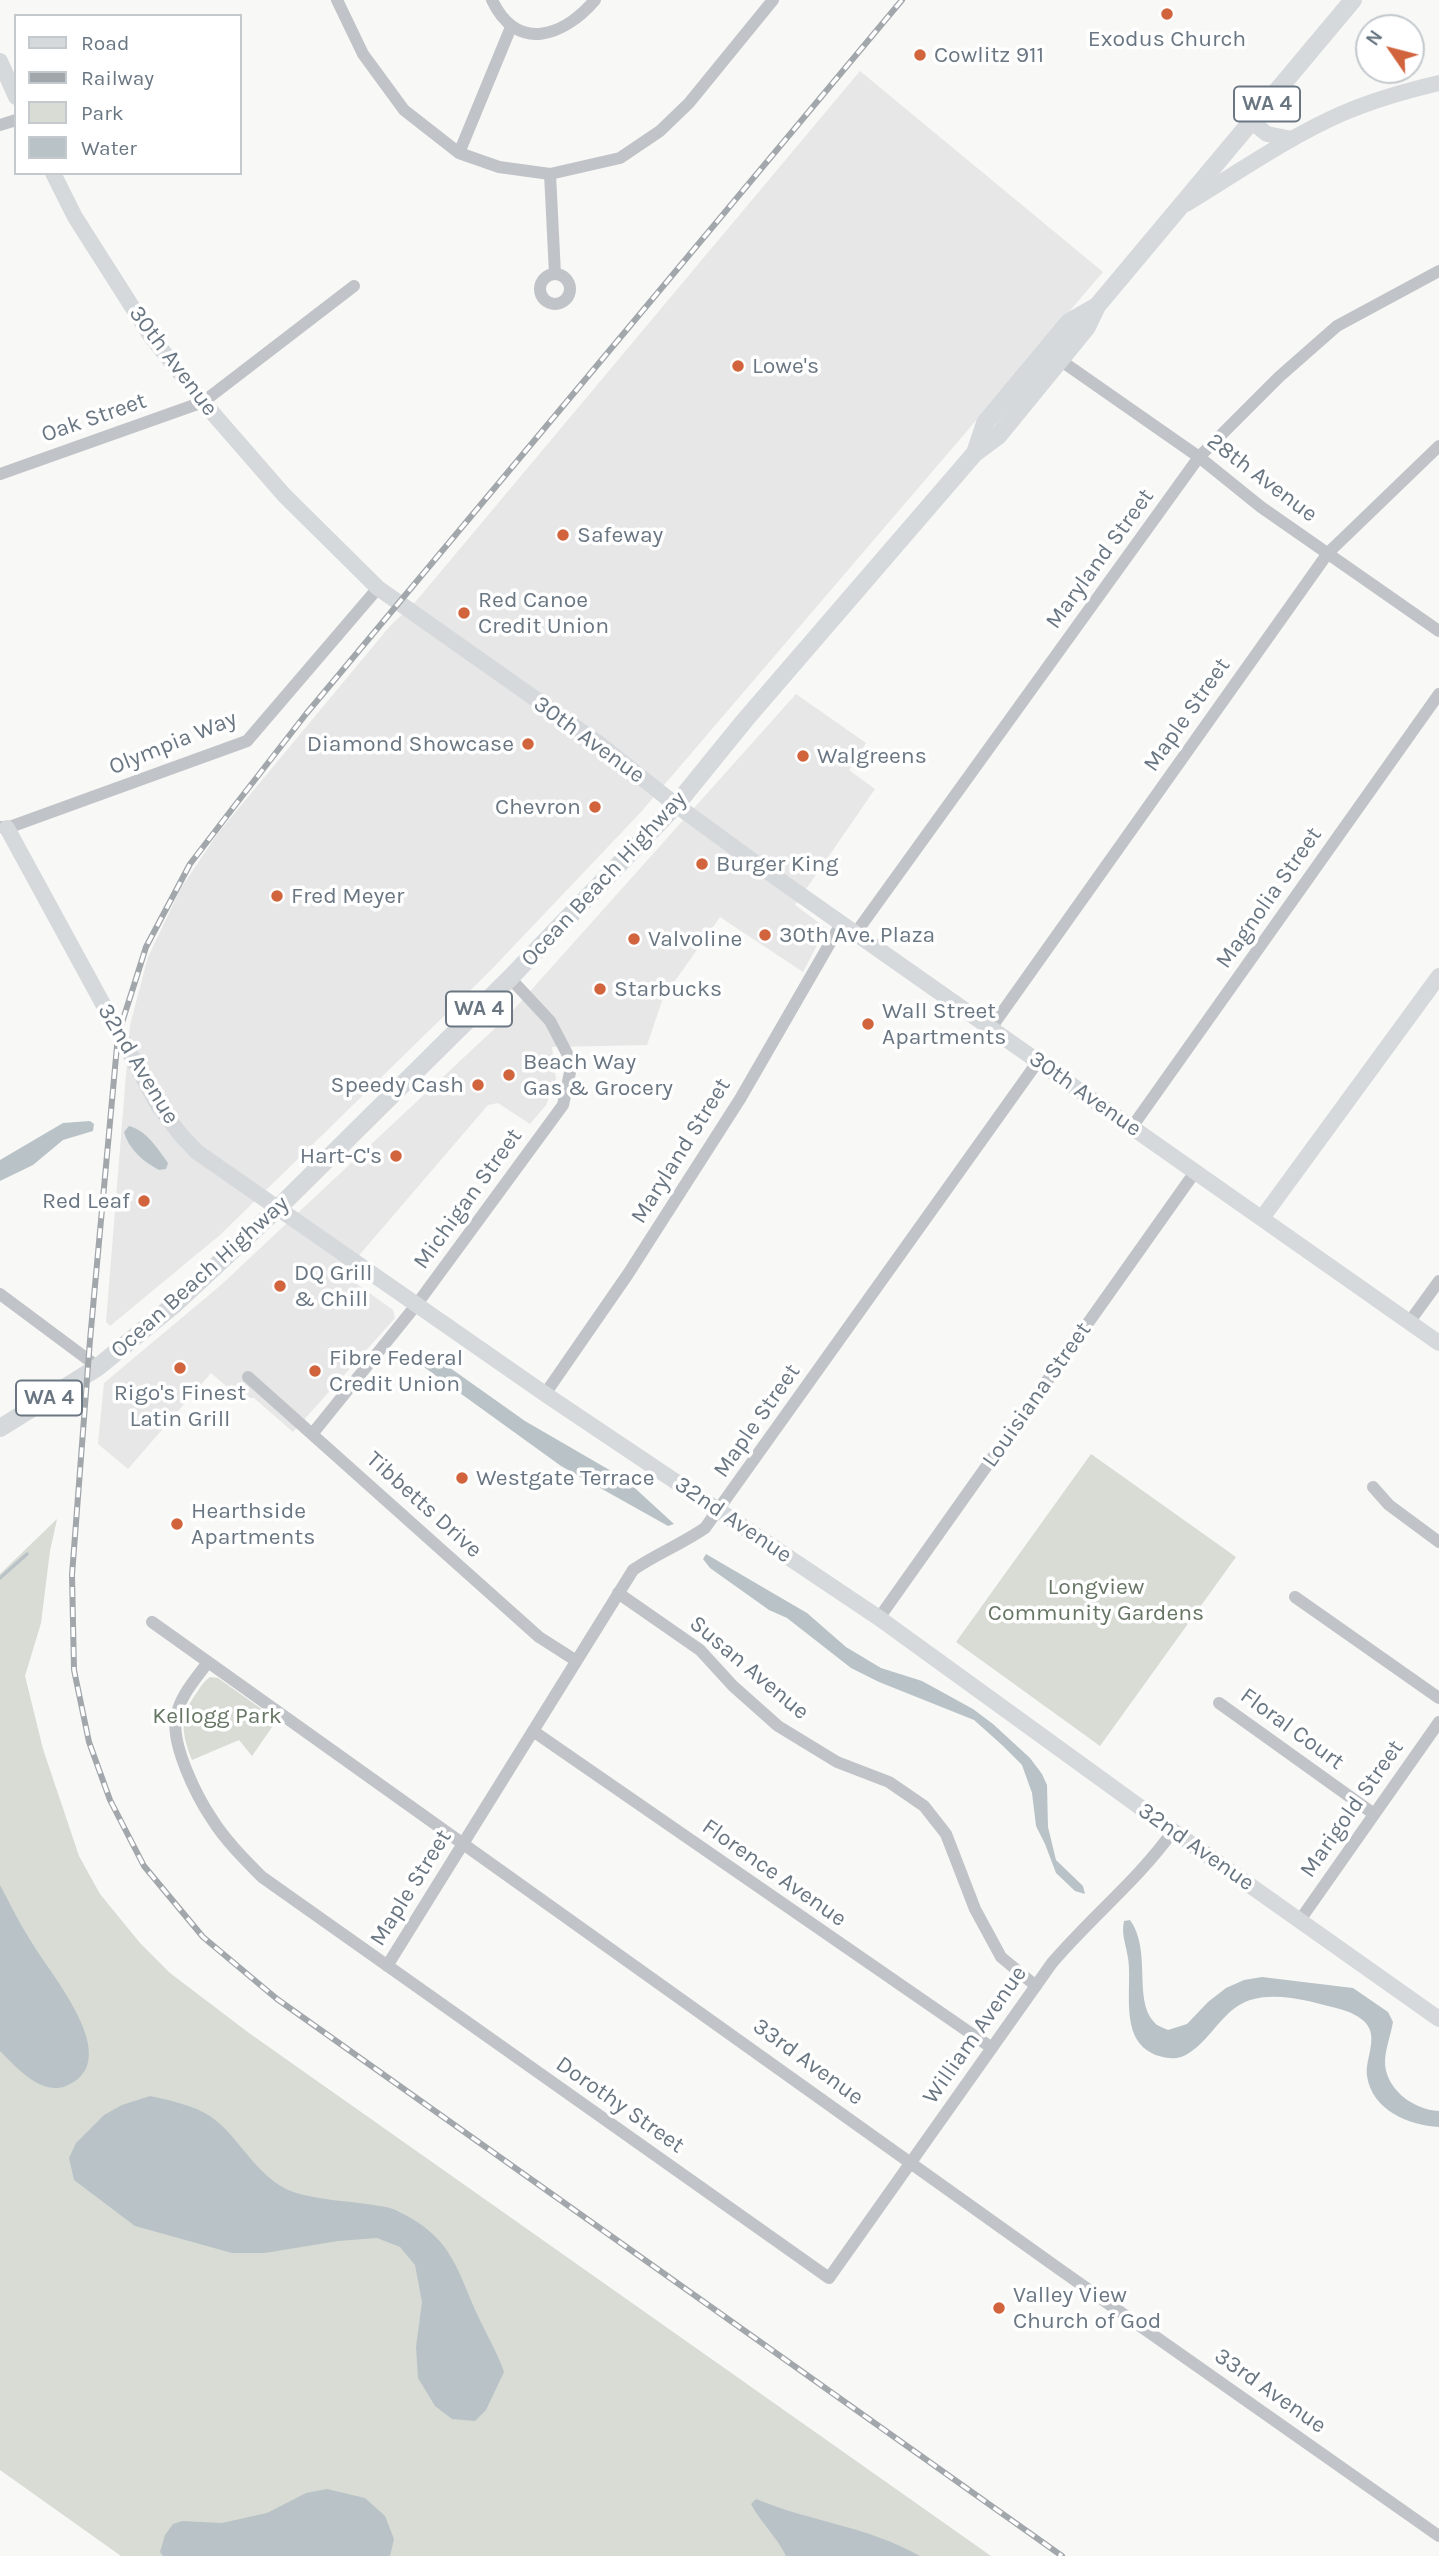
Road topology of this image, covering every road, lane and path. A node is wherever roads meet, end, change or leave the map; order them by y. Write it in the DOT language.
graph roads {
  1 [pos="337,0"];
  2 [pos="492,0"];
  3 [pos="594,0"];
  4 [pos="773,0"];
  5 [pos="1353,0"];
  6 [pos="512,27"];
  7 [pos="0,61"];
  8 [pos="1439,83"];
  9 [pos="14,92"];
  10 [pos="1252,122"];
  11 [pos="1292,139"];
  12 [pos="459,153"];
  13 [pos="550,174"];
  14 [pos="54,175"];
  15 [pos="1181,207"];
  16 [pos="1439,271"];
  17 [pos="555,274"];
  18 [pos="354,286"];
  19 [pos="1097,306"];
  20 [pos="1060,360"];
  21 [pos="203,402"];
  22 [pos="1439,446"];
  23 [pos="975,453"];
  24 [pos="1199,457"];
  25 [pos="0,474"];
  26 [pos="1328,553"];
  27 [pos="378,588"];
  28 [pos="1439,631"];
  29 [pos="1439,694"];
  30 [pos="676,805"];
  31 [pos="3,828"];
  32 [pos="841,924"];
  33 [pos="856,934"];
  34 [pos="1439,976"];
  35 [pos="510,978"];
  36 [pos="991,1028"];
  37 [pos="1039,1060"];
  38 [pos="1132,1127"];
  39 [pos="1195,1172"];
  40 [pos="277,1209"];
  41 [pos="1262,1218"];
  42 [pos="1439,1281"];
  43 [pos="0,1294"];
  44 [pos="417,1304"];
  45 [pos="1409,1321"];
  46 [pos="1439,1343"];
  47 [pos="98,1367"];
  48 [pos="248,1377"];
  49 [pos="545,1394"];
  50 [pos="0,1428"];
  51 [pos="313,1433"];
  52 [pos="1373,1487"];
  53 [pos="719,1510"];
  54 [pos="1439,1542"];
  55 [pos="618,1593"];
  56 [pos="1295,1597"];
  57 [pos="879,1618"];
  58 [pos="152,1622"];
  59 [pos="575,1660"];
  60 [pos="208,1662"];
  61 [pos="1439,1698"];
  62 [pos="1219,1703"];
  63 [pos="1439,1722"];
  64 [pos="533,1731"];
  65 [pos="1374,1814"];
  66 [pos="1173,1831"];
  67 [pos="464,1843"];
  68 [pos="1300,1920"];
  69 [pos="387,1966"];
  70 [pos="1036,1986"];
  71 [pos="1439,2019"];
  72 [pos="992,2048"];
  73 [pos="912,2162"];
  74 [pos="829,2278"];
  75 [pos="1439,2536"];
  1 -- 12 [label="street"];
  2 -- 6 [label="street"];
  3 -- 6 [label="street"];
  4 -- 13 [label="street"];
  5 -- 10 [label="main road, Ocean Beach Highway / WA 4"];
  6 -- 12 [label="street"];
  7 -- 9 [label="street"];
  8 -- 11 [label="street"];
  10 -- 11 [label="street"];
  10 -- 15 [label="main road, Ocean Beach Highway / WA 4"];
  11 -- 15 [label="street"];
  12 -- 13 [label="street"];
  13 -- 17 [label="street"];
  14 -- 21 [label="street, 30th Avenue"];
  15 -- 19 [label="main road, Ocean Beach Highway / WA 4"];
  16 -- 24 [label="street, Maryland Street"];
  18 -- 21 [label="street, Oak Street"];
  19 -- 20 [label="main road, Ocean Beach Highway / WA 4"];
  19 -- 23 [label="main road, Ocean Beach Highway / WA 4"];
  20 -- 23 [label="main road, Ocean Beach Highway / WA 4"];
  20 -- 24 [label="street, 28th Avenue"];
  21 -- 25 [label="street, Oak Street"];
  21 -- 27 [label="street, 30th Avenue"];
  22 -- 26 [label="street, Maple Street"];
  23 -- 30 [label="main road, Ocean Beach Highway / WA 4"];
  24 -- 26 [label="street, 28th Avenue"];
  24 -- 33 [label="street, Maryland Street"];
  26 -- 28 [label="street, 28th Avenue"];
  26 -- 36 [label="street, Maple Street"];
  27 -- 30 [label="street, 30th Avenue"];
  27 -- 31 [label="street, Olympia Way"];
  29 -- 38 [label="street, Magnolia Street"];
  30 -- 32 [label="street, 30th Avenue"];
  30 -- 35 [label="main road, Ocean Beach Highway / WA 4"];
  31 -- 40 [label="street, 32nd Avenue"];
  32 -- 33 [label="street, 30th Avenue"];
  32 -- 49 [label="street, Maryland Street"];
  33 -- 36 [label="street, 30th Avenue"];
  34 -- 41 [label="street"];
  35 -- 40 [label="main road, Ocean Beach Highway / WA 4"];
  35 -- 44 [label="street, Michigan Street"];
  36 -- 37 [label="street, 30th Avenue"];
  37 -- 38 [label="street, 30th Avenue"];
  37 -- 53 [label="street, Maple Street"];
  38 -- 39 [label="street, 30th Avenue"];
  39 -- 41 [label="street, 30th Avenue"];
  39 -- 57 [label="street, Louisiana Street"];
  40 -- 44 [label="street, 32nd Avenue"];
  40 -- 47 [label="main road, Ocean Beach Highway / WA 4"];
  41 -- 45 [label="street, 30th Avenue"];
  42 -- 45 [label="street"];
  43 -- 47 [label="street"];
  44 -- 49 [label="street, 32nd Avenue"];
  44 -- 51 [label="street, Michigan Street"];
  45 -- 46 [label="street, 30th Avenue"];
  47 -- 50 [label="main road, Ocean Beach Highway / WA 4"];
  48 -- 51 [label="street, Tibbetts Drive"];
  49 -- 53 [label="street, 32nd Avenue"];
  51 -- 59 [label="street, Tibbetts Drive"];
  52 -- 54 [label="street"];
  53 -- 55 [label="street, Maple Street"];
  53 -- 57 [label="street, 32nd Avenue"];
  55 -- 59 [label="street, Maple Street"];
  55 -- 70 [label="street, Susan Avenue"];
  56 -- 61 [label="street"];
  57 -- 66 [label="street, 32nd Avenue"];
  58 -- 60 [label="street, 33rd Avenue"];
  59 -- 64 [label="street, Maple Street"];
  60 -- 67 [label="street, 33rd Avenue"];
  60 -- 69 [label="street, Dorothy Street"];
  62 -- 65 [label="street, Floral Court"];
  63 -- 65 [label="street, Marigold Street"];
  64 -- 67 [label="street, Maple Street"];
  64 -- 72 [label="street, Florence Avenue"];
  65 -- 68 [label="street, Marigold Street"];
  66 -- 68 [label="street, 32nd Avenue"];
  66 -- 70 [label="street, William Avenue"];
  67 -- 69 [label="street, Maple Street"];
  67 -- 73 [label="street, 33rd Avenue"];
  68 -- 71 [label="street, 32nd Avenue"];
  69 -- 74 [label="street, Dorothy Street"];
  70 -- 72 [label="street, William Avenue"];
  72 -- 73 [label="street, William Avenue"];
  73 -- 74 [label="street, William Avenue"];
  73 -- 75 [label="street, 33rd Avenue"];
}
